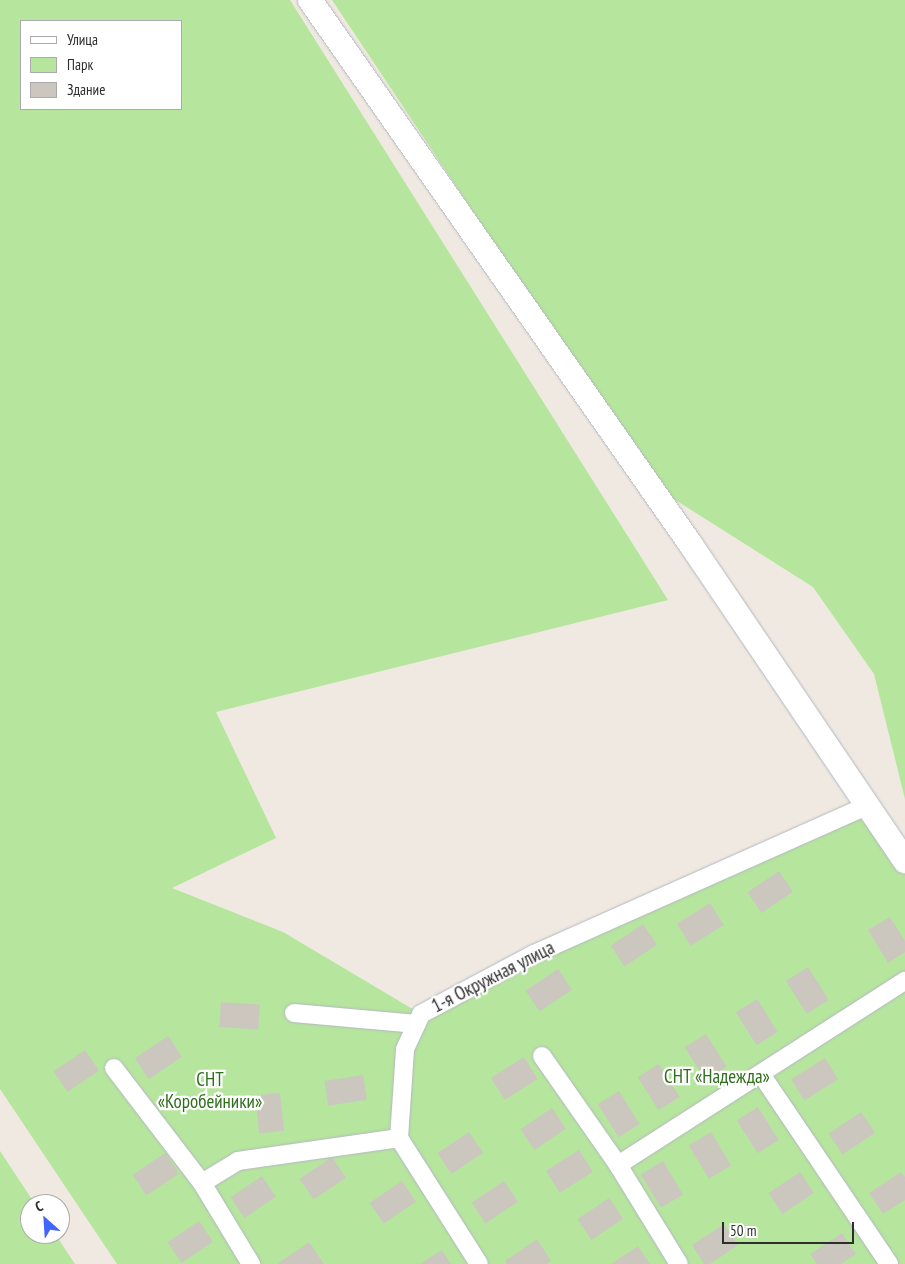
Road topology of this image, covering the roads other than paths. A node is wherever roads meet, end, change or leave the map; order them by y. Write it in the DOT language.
graph roads {
  1 [pos="310,0"];
  2 [pos="868,805"];
  3 [pos="905,861"];
  4 [pos="905,981"];
  5 [pos="294,1013"];
  6 [pos="417,1024"];
  7 [pos="542,1056"];
  8 [pos="114,1068"];
  9 [pos="761,1074"];
  10 [pos="399,1138"];
  11 [pos="618,1165"];
  12 [pos="202,1183"];
  13 [pos="251,1264"];
  14 [pos="478,1264"];
  15 [pos="679,1264"];
  16 [pos="889,1264"];
  1 -- 2 [label="street"];
  2 -- 3 [label="street"];
  2 -- 6 [label="street, 1-я Окружная улица"];
  4 -- 9 [label="street"];
  5 -- 6 [label="street"];
  6 -- 10 [label="street, 1-я Окружная улица"];
  7 -- 11 [label="street"];
  8 -- 12 [label="street"];
  9 -- 11 [label="street"];
  9 -- 16 [label="street"];
  10 -- 12 [label="street"];
  10 -- 14 [label="street"];
  11 -- 15 [label="street"];
  12 -- 13 [label="street"];
}
